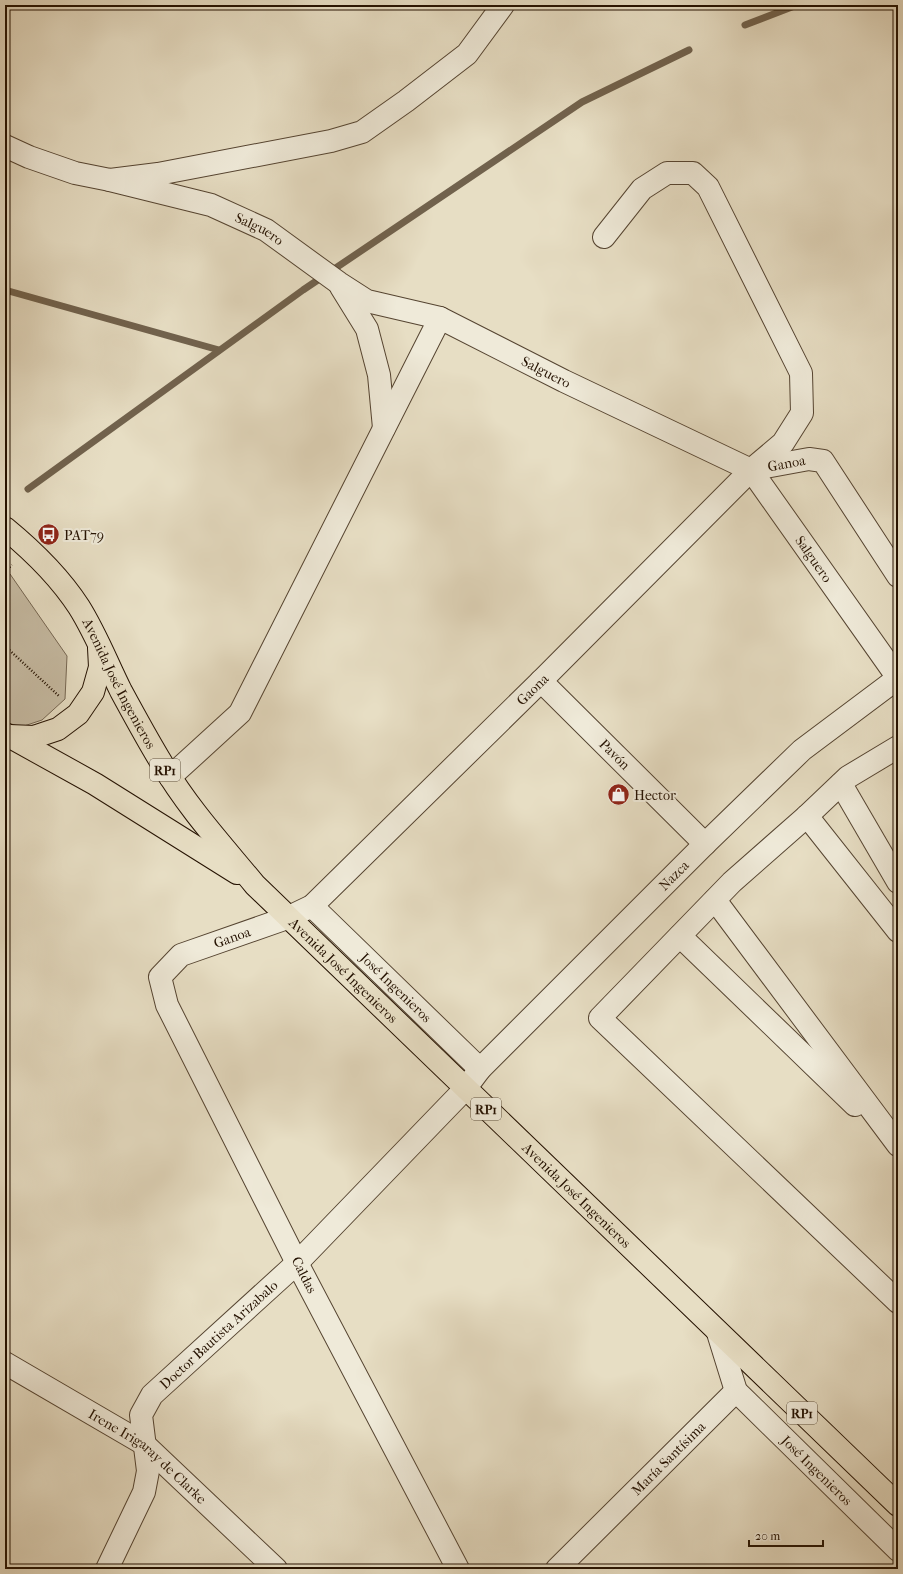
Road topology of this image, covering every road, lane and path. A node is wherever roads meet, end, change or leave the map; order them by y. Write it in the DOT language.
graph roads {
  1 [pos="502,5"];
  2 [pos="5,146"];
  3 [pos="110,180"];
  4 [pos="604,236"];
  5 [pos="339,283"];
  6 [pos="440,318"];
  7 [pos="384,428"];
  8 [pos="750,470"];
  9 [pos="5,528"];
  10 [pos="898,576"];
  11 [pos="98,640"];
  12 [pos="5,646"];
  13 [pos="898,678"];
  14 [pos="541,682"];
  15 [pos="78,714"];
  16 [pos="7,735"];
  17 [pos="898,747"];
  18 [pos="170,777"];
  19 [pos="841,784"];
  20 [pos="807,816"];
  21 [pos="705,844"];
  22 [pos="898,882"];
  23 [pos="254,885"];
  24 [pos="715,900"];
  25 [pos="312,906"];
  26 [pos="287,918"];
  27 [pos="898,931"];
  28 [pos="680,936"];
  29 [pos="160,977"];
  30 [pos="480,1069"];
  31 [pos="465,1089"];
  32 [pos="898,1146"];
  33 [pos="297,1263"];
  34 [pos="898,1302"];
  35 [pos="718,1332"];
  36 [pos="5,1363"];
  37 [pos="736,1391"];
  38 [pos="144,1444"];
  39 [pos="898,1505"];
  40 [pos="898,1550"];
  41 [pos="107,1569"];
  42 [pos="276,1569"];
  43 [pos="458,1569"];
  44 [pos="557,1569"];
  1 -- 3 [label="street"];
  2 -- 3 [label="street, Salguero"];
  3 -- 5 [label="street, Salguero"];
  4 -- 8 [label="street, Gaona"];
  5 -- 6 [label="street, Salguero"];
  5 -- 7 [label="street"];
  6 -- 7 [label="street"];
  6 -- 8 [label="street, Salguero"];
  7 -- 18 [label="street"];
  8 -- 10 [label="street, Ganoa"];
  8 -- 13 [label="street, Salguero"];
  8 -- 14 [label="street, Gaona"];
  9 -- 11 [label="main road, Avenida José Ingenieros / RP1"];
  11 -- 15 [label="main road, RP1"];
  11 -- 18 [label="main road, Avenida José Ingenieros / RP1"];
  12 -- 15 [label="path"];
  13 -- 21 [label="street, Nazca"];
  14 -- 21 [label="street, Pavón"];
  14 -- 25 [label="street, Gaona"];
  15 -- 16 [label="main road, RP1"];
  16 -- 23 [label="main road, Avenida José Ingenieros / RP1"];
  17 -- 19 [label="street"];
  18 -- 23 [label="main road, Avenida José Ingenieros / RP1"];
  19 -- 20 [label="street"];
  19 -- 22 [label="street"];
  20 -- 24 [label="street"];
  20 -- 27 [label="street"];
  21 -- 30 [label="street, Nazca"];
  23 -- 26 [label="main road, Avenida José Ingenieros / RP1"];
  24 -- 28 [label="street"];
  24 -- 32 [label="street"];
  25 -- 26 [label="street, Ganoa"];
  25 -- 30 [label="street, José Ingenieros"];
  26 -- 29 [label="street, Ganoa"];
  26 -- 31 [label="main road, Avenida José Ingenieros / RP1"];
  28 -- 32 [label="street"];
  28 -- 34 [label="street"];
  29 -- 33 [label="street, Caldas"];
  30 -- 31 [label="street, Nazca"];
  31 -- 33 [label="street, Doctor Bautista Arizabalo"];
  31 -- 35 [label="main road, Avenida José Ingenieros / RP1"];
  33 -- 38 [label="street, Doctor Bautista Arizabalo"];
  33 -- 43 [label="street, Caldas"];
  35 -- 37 [label="street"];
  35 -- 39 [label="main road, Avenida José Ingenieros / RP1"];
  36 -- 38 [label="street, Irene Irigaray de Clarke"];
  37 -- 40 [label="street, José Ingenieros"];
  37 -- 44 [label="street, María Santísima"];
  38 -- 41 [label="street, Doctor Bautista Arizabalo"];
  38 -- 42 [label="street, Irene Irigaray de Clarke"];
}
